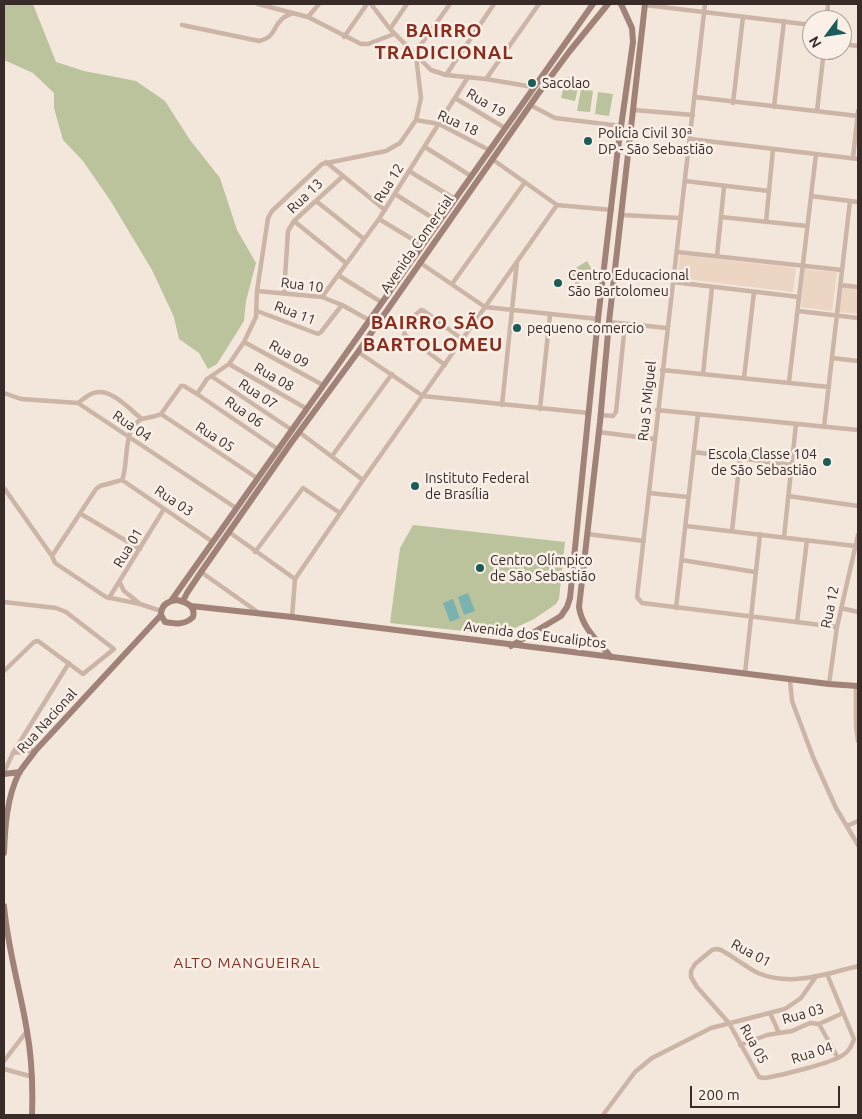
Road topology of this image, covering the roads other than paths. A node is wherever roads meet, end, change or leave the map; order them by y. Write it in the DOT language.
graph roads {
  1 [pos="258,4"];
  2 [pos="319,4"];
  3 [pos="369,4"];
  4 [pos="407,4"];
  5 [pos="450,4"];
  6 [pos="494,4"];
  7 [pos="539,4"];
  8 [pos="594,4"];
  9 [pos="607,4"];
  10 [pos="622,4"];
  11 [pos="645,4"];
  12 [pos="705,4"];
  13 [pos="704,11"];
  14 [pos="293,13"];
  15 [pos="308,17"];
  16 [pos="743,17"];
  17 [pos="784,22"];
  18 [pos="802,24"];
  19 [pos="182,25"];
  20 [pos="390,30"];
  21 [pos="394,34"];
  22 [pos="344,37"];
  23 [pos="416,56"];
  24 [pos="823,60"];
  25 [pos="446,75"];
  26 [pos="468,77"];
  27 [pos="486,79"];
  28 [pos="533,87"];
  29 [pos="694,97"];
  30 [pos="455,98"];
  31 [pos="733,103"];
  32 [pos="530,105"];
  33 [pos="774,107"];
  34 [pos="858,111"];
  35 [pos="623,112"];
  36 [pos="633,112"];
  37 [pos="817,112"];
  38 [pos="693,115"];
  39 [pos="513,116"];
  40 [pos="858,116"];
  41 [pos="416,120"];
  42 [pos="520,120"];
  43 [pos="439,124"];
  44 [pos="621,126"];
  45 [pos="505,128"];
  46 [pos="499,136"];
  47 [pos="690,139"];
  48 [pos="506,140"];
  49 [pos="425,147"];
  50 [pos="618,148"];
  51 [pos="629,149"];
  52 [pos="773,149"];
  53 [pos="489,150"];
  54 [pos="816,154"];
  55 [pos="856,158"];
  56 [pos="492,159"];
  57 [pos="326,162"];
  58 [pos="409,171"];
  59 [pos="342,176"];
  60 [pos="471,176"];
  61 [pos="685,181"];
  62 [pos="525,182"];
  63 [pos="724,187"];
  64 [pos="769,192"];
  65 [pos="395,194"];
  66 [pos="811,196"];
  67 [pos="455,199"];
  68 [pos="316,201"];
  69 [pos="850,201"];
  70 [pos="858,202"];
  71 [pos="557,206"];
  72 [pos="385,210"];
  73 [pos="612,210"];
  74 [pos="622,215"];
  75 [pos="721,217"];
  76 [pos="680,218"];
  77 [pos="379,219"];
  78 [pos="294,222"];
  79 [pos="439,222"];
  80 [pos="766,222"];
  81 [pos="807,226"];
  82 [pos="433,236"];
  83 [pos="364,239"];
  84 [pos="422,245"];
  85 [pos="677,252"];
  86 [pos="717,256"];
  87 [pos="419,262"];
  88 [pos="517,262"];
  89 [pos="346,263"];
  90 [pos="802,266"];
  91 [pos="406,267"];
  92 [pos="842,270"];
  93 [pos="412,272"];
  94 [pos="338,275"];
  95 [pos="673,282"];
  96 [pos="452,284"];
  97 [pos="840,284"];
  98 [pos="712,287"];
  99 [pos="858,287"];
  100 [pos="257,291"];
  101 [pos="754,292"];
  102 [pos="284,293"];
  103 [pos="322,297"];
  104 [pos="799,297"];
  105 [pos="381,302"];
  106 [pos="342,305"];
  107 [pos="485,307"];
  108 [pos="512,310"];
  109 [pos="257,311"];
  110 [pos="798,311"];
  111 [pos="550,314"];
  112 [pos="836,316"];
  113 [pos="858,318"];
  114 [pos="598,319"];
  115 [pos="370,320"];
  116 [pos="609,322"];
  117 [pos="625,324"];
  118 [pos="667,328"];
  119 [pos="462,339"];
  120 [pos="244,342"];
  121 [pos="358,352"];
  122 [pos="832,358"];
  123 [pos="858,361"];
  124 [pos="229,364"];
  125 [pos="445,365"];
  126 [pos="662,370"];
  127 [pos="392,374"];
  128 [pos="703,374"];
  129 [pos="211,376"];
  130 [pos="744,378"];
  131 [pos="789,382"];
  132 [pos="323,386"];
  133 [pos="829,388"];
  134 [pos="4,393"];
  135 [pos="197,394"];
  136 [pos="423,396"];
  137 [pos="78,403"];
  138 [pos="502,405"];
  139 [pos="307,409"];
  140 [pos="540,409"];
  141 [pos="657,410"];
  142 [pos="589,413"];
  143 [pos="161,414"];
  144 [pos="698,414"];
  145 [pos="600,418"];
  146 [pos="142,419"];
  147 [pos="304,419"];
  148 [pos="588,421"];
  149 [pos="796,424"];
  150 [pos="824,427"];
  151 [pos="858,430"];
  152 [pos="296,431"];
  153 [pos="598,432"];
  154 [pos="128,437"];
  155 [pos="654,439"];
  156 [pos="288,441"];
  157 [pos="279,450"];
  158 [pos="694,452"];
  159 [pos="332,456"];
  160 [pos="740,458"];
  161 [pos="791,465"];
  162 [pos="258,478"];
  163 [pos="122,480"];
  164 [pos="363,480"];
  165 [pos="4,488"];
  166 [pos="648,493"];
  167 [pos="788,496"];
  168 [pos="688,497"];
  169 [pos="858,506"];
  170 [pos="236,508"];
  171 [pos="164,509"];
  172 [pos="340,513"];
  173 [pos="81,514"];
  174 [pos="686,526"];
  175 [pos="732,531"];
  176 [pos="229,532"];
  177 [pos="588,534"];
  178 [pos="760,534"];
  179 [pos="858,535"];
  180 [pos="784,537"];
  181 [pos="807,540"];
  182 [pos="644,541"];
  183 [pos="213,542"];
  184 [pos="855,546"];
  185 [pos="140,549"];
  186 [pos="255,552"];
  187 [pos="52,556"];
  188 [pos="682,560"];
  189 [pos="201,572"];
  190 [pos="755,572"];
  191 [pos="295,579"];
  192 [pos="573,579"];
  193 [pos="582,580"];
  194 [pos="120,583"];
  195 [pos="109,598"];
  196 [pos="171,601"];
  197 [pos="183,601"];
  198 [pos="4,602"];
  199 [pos="140,604"];
  200 [pos="191,606"];
  201 [pos="676,608"];
  202 [pos="841,608"];
  203 [pos="209,609"];
  204 [pos="858,612"];
  205 [pos="161,613"];
  206 [pos="262,615"];
  207 [pos="194,617"];
  208 [pos="292,617"];
  209 [pos="751,617"];
  210 [pos="165,622"];
  211 [pos="797,622"];
  212 [pos="151,626"];
  213 [pos="837,627"];
  214 [pos="511,646"];
  215 [pos="611,657"];
  216 [pos="69,663"];
  217 [pos="4,671"];
  218 [pos="745,673"];
  219 [pos="790,680"];
  220 [pos="828,684"];
  221 [pos="857,686"];
  222 [pos="858,741"];
  223 [pos="36,750"];
  224 [pos="13,752"];
  225 [pos="20,772"];
  226 [pos="4,773"];
  227 [pos="858,821"];
  228 [pos="847,826"];
  229 [pos="858,845"];
  230 [pos="4,853"];
  231 [pos="4,906"];
  232 [pos="858,966"];
  233 [pos="827,974"];
  234 [pos="815,978"];
  235 [pos="770,1013"];
  236 [pos="843,1013"];
  237 [pos="729,1023"];
  238 [pos="819,1024"];
  239 [pos="27,1031"];
  240 [pos="779,1033"];
  241 [pos="740,1044"];
  242 [pos="838,1058"];
  243 [pos="4,1061"];
  244 [pos="4,1069"];
  245 [pos="33,1077"];
  246 [pos="759,1077"];
  247 [pos="32,1115"];
  248 [pos="603,1115"];
  1 -- 14 [label="street"];
  2 -- 15 [label="street"];
  3 -- 20 [label="street"];
  3 -- 22 [label="street"];
  4 -- 20 [label="street"];
  5 -- 23 [label="street"];
  6 -- 25 [label="street"];
  7 -- 27 [label="street"];
  8 -- 28 [label="street, Avenida Comercial"];
  9 -- 32 [label="street, Avenida Comercial"];
  10 -- 35 [label="street"];
  11 -- 13 [label="street"];
  11 -- 36 [label="street"];
  12 -- 13 [label="street, Rua S Miguel"];
  13 -- 16 [label="street"];
  13 -- 29 [label="street, Rua S Miguel"];
  14 -- 15 [label="street"];
  14 -- 19 [label="street"];
  15 -- 22 [label="street"];
  16 -- 17 [label="street"];
  16 -- 31 [label="street"];
  17 -- 18 [label="street"];
  17 -- 33 [label="street"];
  20 -- 21 [label="street"];
  21 -- 22 [label="street"];
  21 -- 23 [label="street"];
  23 -- 25 [label="street"];
  23 -- 41 [label="street"];
  24 -- 37 [label="street"];
  25 -- 26 [label="street"];
  26 -- 27 [label="street"];
  26 -- 30 [label="street, Rua 12"];
  27 -- 28 [label="street"];
  28 -- 39 [label="street, Avenida Comercial"];
  29 -- 31 [label="street"];
  29 -- 38 [label="street, Rua S Miguel"];
  30 -- 43 [label="street, Rua 12"];
  30 -- 45 [label="street, Rua 19"];
  31 -- 33 [label="street"];
  32 -- 42 [label="street, Avenida Comercial"];
  32 -- 44 [label="street"];
  33 -- 37 [label="street"];
  34 -- 40 [label="street"];
  35 -- 36 [label="street"];
  35 -- 44 [label="street"];
  36 -- 38 [label="street"];
  36 -- 51 [label="street"];
  37 -- 40 [label="street"];
  38 -- 47 [label="street, Rua S Miguel"];
  39 -- 42 [label="street"];
  39 -- 45 [label="street, Avenida Comercial"];
  40 -- 55 [label="street"];
  41 -- 43 [label="street, Rua 18"];
  41 -- 57 [label="street"];
  42 -- 48 [label="street, Avenida Comercial"];
  43 -- 49 [label="street, Rua 12"];
  43 -- 53 [label="street, Rua 18"];
  44 -- 50 [label="street"];
  45 -- 46 [label="street, Avenida Comercial"];
  46 -- 48 [label="street"];
  46 -- 53 [label="street, Avenida Comercial"];
  47 -- 52 [label="street"];
  47 -- 61 [label="street, Rua S Miguel"];
  48 -- 56 [label="street, Avenida Comercial"];
  49 -- 58 [label="street, Rua 12"];
  49 -- 60 [label="street"];
  50 -- 51 [label="street"];
  50 -- 73 [label="street"];
  51 -- 74 [label="street"];
  52 -- 54 [label="street"];
  52 -- 64 [label="street"];
  53 -- 60 [label="street, Avenida Comercial"];
  54 -- 55 [label="street"];
  54 -- 66 [label="street"];
  56 -- 62 [label="street"];
  56 -- 82 [label="street, Avenida Comercial"];
  57 -- 59 [label="street"];
  57 -- 100 [label="street"];
  58 -- 65 [label="street, Rua 12"];
  58 -- 67 [label="street"];
  59 -- 68 [label="street, Rua 13"];
  59 -- 72 [label="street"];
  60 -- 67 [label="street, Avenida Comercial"];
  61 -- 63 [label="street"];
  61 -- 76 [label="street, Rua S Miguel"];
  62 -- 71 [label="street"];
  62 -- 96 [label="street"];
  63 -- 64 [label="street"];
  63 -- 75 [label="street"];
  64 -- 80 [label="street"];
  65 -- 72 [label="street, Rua 12"];
  65 -- 79 [label="street"];
  66 -- 69 [label="street"];
  66 -- 81 [label="street"];
  67 -- 79 [label="street, Avenida Comercial"];
  68 -- 78 [label="street, Rua 13"];
  68 -- 83 [label="street"];
  69 -- 70 [label="street"];
  69 -- 92 [label="street"];
  71 -- 73 [label="street"];
  71 -- 88 [label="street"];
  72 -- 77 [label="street, Rua 12"];
  73 -- 114 [label="street"];
  74 -- 76 [label="street"];
  74 -- 116 [label="street"];
  75 -- 80 [label="street"];
  75 -- 86 [label="street"];
  76 -- 85 [label="street, Rua S Miguel"];
  77 -- 83 [label="street, Rua 12"];
  77 -- 84 [label="street"];
  78 -- 89 [label="street"];
  78 -- 102 [label="street, Rua 13"];
  79 -- 82 [label="street, Avenida Comercial"];
  80 -- 81 [label="street"];
  81 -- 90 [label="street"];
  82 -- 84 [label="street, Avenida Comercial"];
  82 -- 87 [label="street, Avenida Comercial"];
  83 -- 89 [label="street, Rua 12"];
  84 -- 91 [label="street, Avenida Comercial"];
  85 -- 86 [label="street"];
  85 -- 95 [label="street, Rua S Miguel"];
  86 -- 90 [label="street"];
  87 -- 93 [label="street, Avenida Comercial"];
  87 -- 96 [label="street"];
  88 -- 107 [label="street"];
  88 -- 108 [label="street"];
  89 -- 94 [label="street, Rua 12"];
  90 -- 92 [label="street"];
  90 -- 104 [label="street"];
  91 -- 93 [label="street"];
  91 -- 105 [label="street, Avenida Comercial"];
  92 -- 97 [label="street"];
  93 -- 121 [label="street, Avenida Comercial"];
  94 -- 103 [label="street, Rua 12"];
  94 -- 105 [label="street"];
  95 -- 98 [label="street"];
  95 -- 118 [label="street, Rua S Miguel"];
  96 -- 107 [label="street"];
  97 -- 99 [label="street"];
  97 -- 112 [label="street"];
  98 -- 101 [label="street"];
  98 -- 128 [label="street"];
  100 -- 102 [label="street, Rua 10"];
  100 -- 109 [label="street"];
  101 -- 104 [label="street"];
  101 -- 130 [label="street"];
  102 -- 103 [label="street, Rua 10"];
  103 -- 106 [label="street, Rua 10"];
  104 -- 110 [label="street"];
  105 -- 115 [label="street, Avenida Comercial"];
  106 -- 109 [label="street, Rua 11"];
  106 -- 115 [label="street, Rua 10"];
  107 -- 108 [label="street"];
  107 -- 119 [label="street"];
  108 -- 111 [label="street"];
  108 -- 138 [label="street"];
  109 -- 120 [label="street"];
  110 -- 112 [label="street"];
  110 -- 131 [label="street"];
  111 -- 114 [label="street"];
  111 -- 140 [label="street"];
  112 -- 113 [label="street"];
  112 -- 122 [label="street"];
  114 -- 142 [label="street"];
  115 -- 132 [label="street, Avenida Comercial"];
  116 -- 117 [label="street"];
  116 -- 145 [label="street"];
  117 -- 118 [label="street"];
  117 -- 145 [label="street"];
  118 -- 126 [label="street, Rua S Miguel"];
  119 -- 125 [label="street"];
  119 -- 125 [label="street"];
  120 -- 124 [label="street"];
  120 -- 132 [label="street, Rua 09"];
  121 -- 127 [label="street"];
  121 -- 147 [label="street, Avenida Comercial"];
  122 -- 123 [label="street"];
  122 -- 133 [label="street"];
  124 -- 129 [label="street"];
  124 -- 139 [label="street, Rua 08"];
  125 -- 136 [label="street"];
  126 -- 128 [label="street"];
  126 -- 141 [label="street, Rua S Miguel"];
  127 -- 136 [label="street"];
  127 -- 159 [label="street"];
  128 -- 130 [label="street"];
  129 -- 135 [label="street"];
  129 -- 152 [label="street, Rua 07"];
  130 -- 131 [label="street"];
  131 -- 133 [label="street"];
  132 -- 139 [label="street, Avenida Comercial"];
  133 -- 150 [label="street"];
  134 -- 137 [label="street"];
  135 -- 143 [label="street"];
  135 -- 157 [label="street, Rua 06"];
  136 -- 138 [label="street"];
  136 -- 164 [label="street"];
  137 -- 146 [label="street"];
  137 -- 154 [label="street, Rua 04"];
  138 -- 140 [label="street"];
  139 -- 147 [label="street, Avenida Comercial"];
  140 -- 142 [label="street"];
  141 -- 144 [label="street"];
  141 -- 155 [label="street, Rua S Miguel"];
  142 -- 148 [label="street"];
  143 -- 146 [label="street"];
  143 -- 162 [label="street, Rua 05"];
  144 -- 149 [label="street"];
  144 -- 158 [label="street"];
  145 -- 148 [label="street"];
  145 -- 153 [label="street"];
  146 -- 154 [label="street"];
  147 -- 152 [label="street, Avenida Comercial"];
  148 -- 192 [label="street"];
  149 -- 150 [label="street"];
  149 -- 161 [label="street"];
  150 -- 151 [label="street"];
  152 -- 156 [label="street, Avenida Comercial"];
  152 -- 159 [label="street, Rua 07"];
  153 -- 155 [label="street"];
  153 -- 177 [label="street"];
  154 -- 163 [label="street"];
  154 -- 170 [label="street, Rua 04"];
  155 -- 166 [label="street, Rua S Miguel"];
  156 -- 157 [label="street, Avenida Comercial"];
  156 -- 176 [label="street, Avenida Comercial"];
  157 -- 162 [label="street, Avenida Comercial"];
  158 -- 160 [label="street"];
  158 -- 168 [label="street"];
  159 -- 164 [label="street, Rua 07"];
  160 -- 161 [label="street"];
  160 -- 175 [label="street"];
  161 -- 167 [label="street"];
  162 -- 170 [label="street, Avenida Comercial"];
  163 -- 171 [label="street, Rua 03"];
  163 -- 173 [label="street"];
  164 -- 172 [label="street"];
  165 -- 187 [label="street"];
  166 -- 168 [label="street"];
  166 -- 182 [label="street, Rua S Miguel"];
  167 -- 169 [label="street"];
  167 -- 180 [label="street"];
  168 -- 174 [label="street"];
  170 -- 183 [label="street, Avenida Comercial"];
  171 -- 183 [label="street, Rua 03"];
  171 -- 185 [label="street, Rua 01"];
  172 -- 186 [label="street"];
  172 -- 191 [label="street"];
  173 -- 185 [label="street"];
  173 -- 187 [label="street"];
  174 -- 175 [label="street"];
  174 -- 188 [label="street"];
  175 -- 178 [label="street"];
  176 -- 186 [label="street"];
  176 -- 189 [label="street, Avenida Comercial"];
  177 -- 182 [label="street"];
  177 -- 193 [label="street"];
  178 -- 180 [label="street"];
  178 -- 190 [label="street"];
  179 -- 184 [label="street, Rua 12"];
  180 -- 181 [label="street"];
  181 -- 184 [label="street"];
  181 -- 211 [label="street"];
  182 -- 201 [label="street, Rua S Miguel"];
  183 -- 196 [label="street, Avenida Comercial"];
  184 -- 202 [label="street, Rua 12"];
  185 -- 194 [label="street, Rua 01"];
  186 -- 191 [label="street"];
  187 -- 195 [label="street"];
  188 -- 190 [label="street"];
  188 -- 201 [label="street"];
  189 -- 197 [label="street, Avenida Comercial"];
  189 -- 206 [label="street"];
  190 -- 209 [label="street"];
  191 -- 208 [label="street"];
  192 -- 193 [label="street"];
  192 -- 214 [label="street"];
  193 -- 215 [label="street"];
  194 -- 195 [label="street, Rua 01"];
  194 -- 199 [label="street"];
  195 -- 199 [label="street"];
  196 -- 197 [label="street"];
  196 -- 205 [label="street"];
  197 -- 200 [label="street"];
  198 -- 216 [label="street"];
  199 -- 205 [label="street"];
  200 -- 203 [label="street, Avenida dos Eucaliptos"];
  200 -- 207 [label="street"];
  201 -- 209 [label="street, Rua S Miguel"];
  202 -- 204 [label="street"];
  202 -- 213 [label="street, Rua 12"];
  203 -- 206 [label="street, Avenida dos Eucaliptos"];
  203 -- 207 [label="street"];
  205 -- 210 [label="street"];
  205 -- 212 [label="street, Rua Nacional"];
  206 -- 208 [label="street, Avenida dos Eucaliptos"];
  207 -- 210 [label="street"];
  208 -- 214 [label="street, Avenida dos Eucaliptos"];
  209 -- 211 [label="street, Rua S Miguel"];
  209 -- 218 [label="street"];
  210 -- 212 [label="street"];
  211 -- 213 [label="street, Rua S Miguel"];
  212 -- 223 [label="street, Rua Nacional"];
  213 -- 220 [label="street, Rua 12"];
  214 -- 215 [label="street, Avenida dos Eucaliptos"];
  215 -- 218 [label="street, Avenida dos Eucaliptos"];
  216 -- 217 [label="street"];
  216 -- 224 [label="street"];
  218 -- 219 [label="street, Avenida dos Eucaliptos"];
  219 -- 220 [label="street, Avenida dos Eucaliptos"];
  219 -- 228 [label="street"];
  220 -- 221 [label="street, Avenida dos Eucaliptos"];
  221 -- 222 [label="street"];
  223 -- 224 [label="street"];
  223 -- 225 [label="street, Rua Nacional"];
  224 -- 226 [label="street"];
  225 -- 226 [label="street"];
  225 -- 230 [label="street, Rua Nacional"];
  227 -- 228 [label="street"];
  228 -- 229 [label="street"];
  231 -- 239 [label="street"];
  232 -- 233 [label="street"];
  233 -- 234 [label="street"];
  233 -- 236 [label="street, Rua 04"];
  234 -- 235 [label="street"];
  234 -- 237 [label="street, Rua 01"];
  235 -- 237 [label="street"];
  235 -- 240 [label="street"];
  236 -- 238 [label="street, Rua 03"];
  236 -- 242 [label="street, Rua 04"];
  237 -- 241 [label="street, Rua 05"];
  237 -- 248 [label="street"];
  238 -- 240 [label="street, Rua 03"];
  238 -- 242 [label="street"];
  239 -- 243 [label="street"];
  239 -- 245 [label="street"];
  240 -- 241 [label="street, Rua 03"];
  241 -- 246 [label="street, Rua 05"];
  242 -- 246 [label="street, Rua 04"];
  244 -- 245 [label="street"];
  245 -- 247 [label="street"];
}
